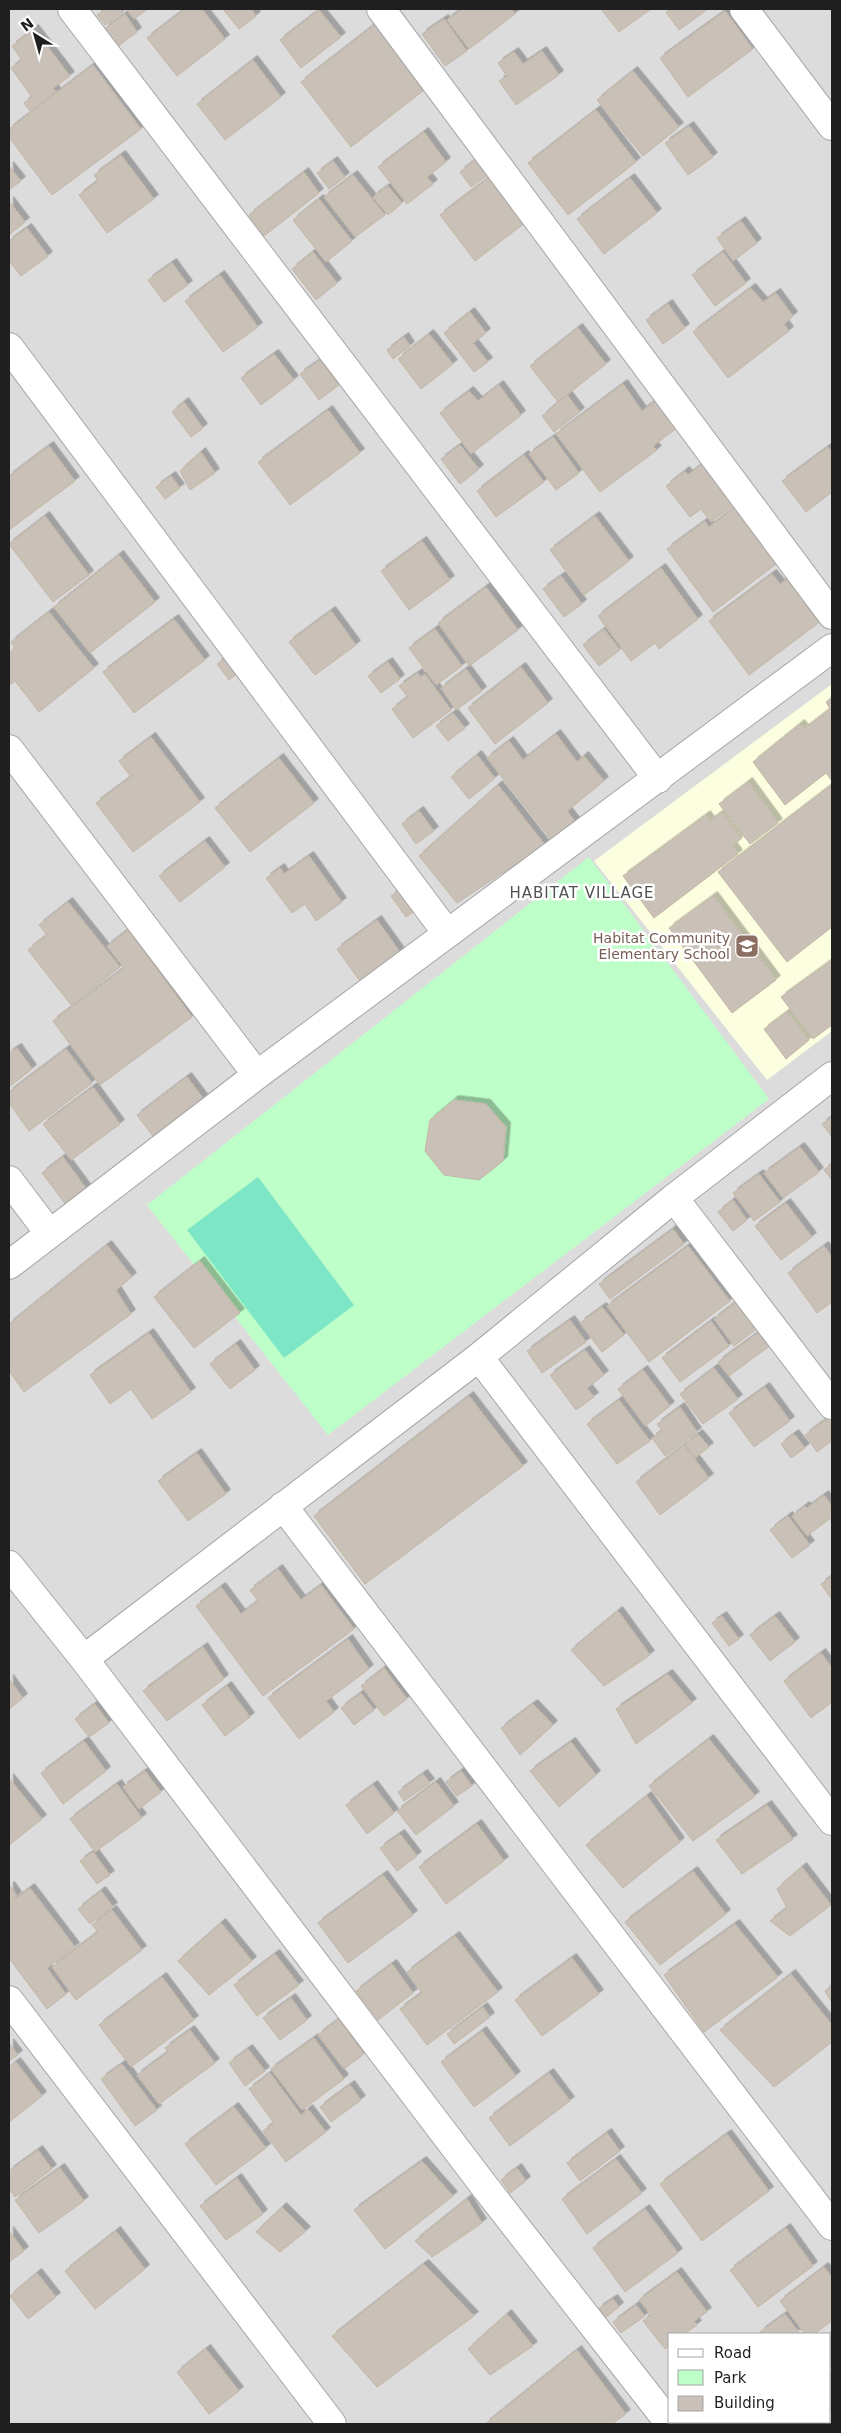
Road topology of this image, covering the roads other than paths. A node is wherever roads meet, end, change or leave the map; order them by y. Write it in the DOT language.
graph roads {
  1 [pos="72,9"];
  2 [pos="381,9"];
  3 [pos="744,9"];
  4 [pos="832,126"];
  5 [pos="9,347"];
  6 [pos="832,615"];
  7 [pos="832,648"];
  8 [pos="9,749"];
  9 [pos="658,779"];
  10 [pos="447,933"];
  11 [pos="257,1075"];
  12 [pos="832,1076"];
  13 [pos="9,1180"];
  14 [pos="674,1198"];
  15 [pos="49,1233"];
  16 [pos="9,1265"];
  17 [pos="479,1357"];
  18 [pos="832,1405"];
  19 [pos="283,1506"];
  20 [pos="9,1565"];
  21 [pos="84,1659"];
  22 [pos="832,1821"];
  23 [pos="9,2000"];
  24 [pos="832,2226"];
  25 [pos="668,2421"];
  26 [pos="332,2424"];
  1 -- 9 [label="street"];
  2 -- 6 [label="street"];
  3 -- 4 [label="street"];
  5 -- 10 [label="street"];
  7 -- 9 [label="street"];
  8 -- 11 [label="street"];
  9 -- 10 [label="street"];
  10 -- 11 [label="street"];
  11 -- 15 [label="street"];
  12 -- 14 [label="street"];
  13 -- 15 [label="street"];
  14 -- 17 [label="street"];
  14 -- 18 [label="street"];
  15 -- 16 [label="street"];
  17 -- 19 [label="street"];
  17 -- 22 [label="street"];
  19 -- 21 [label="street"];
  19 -- 24 [label="street"];
  20 -- 21 [label="street"];
  21 -- 25 [label="street"];
  23 -- 26 [label="street"];
}
